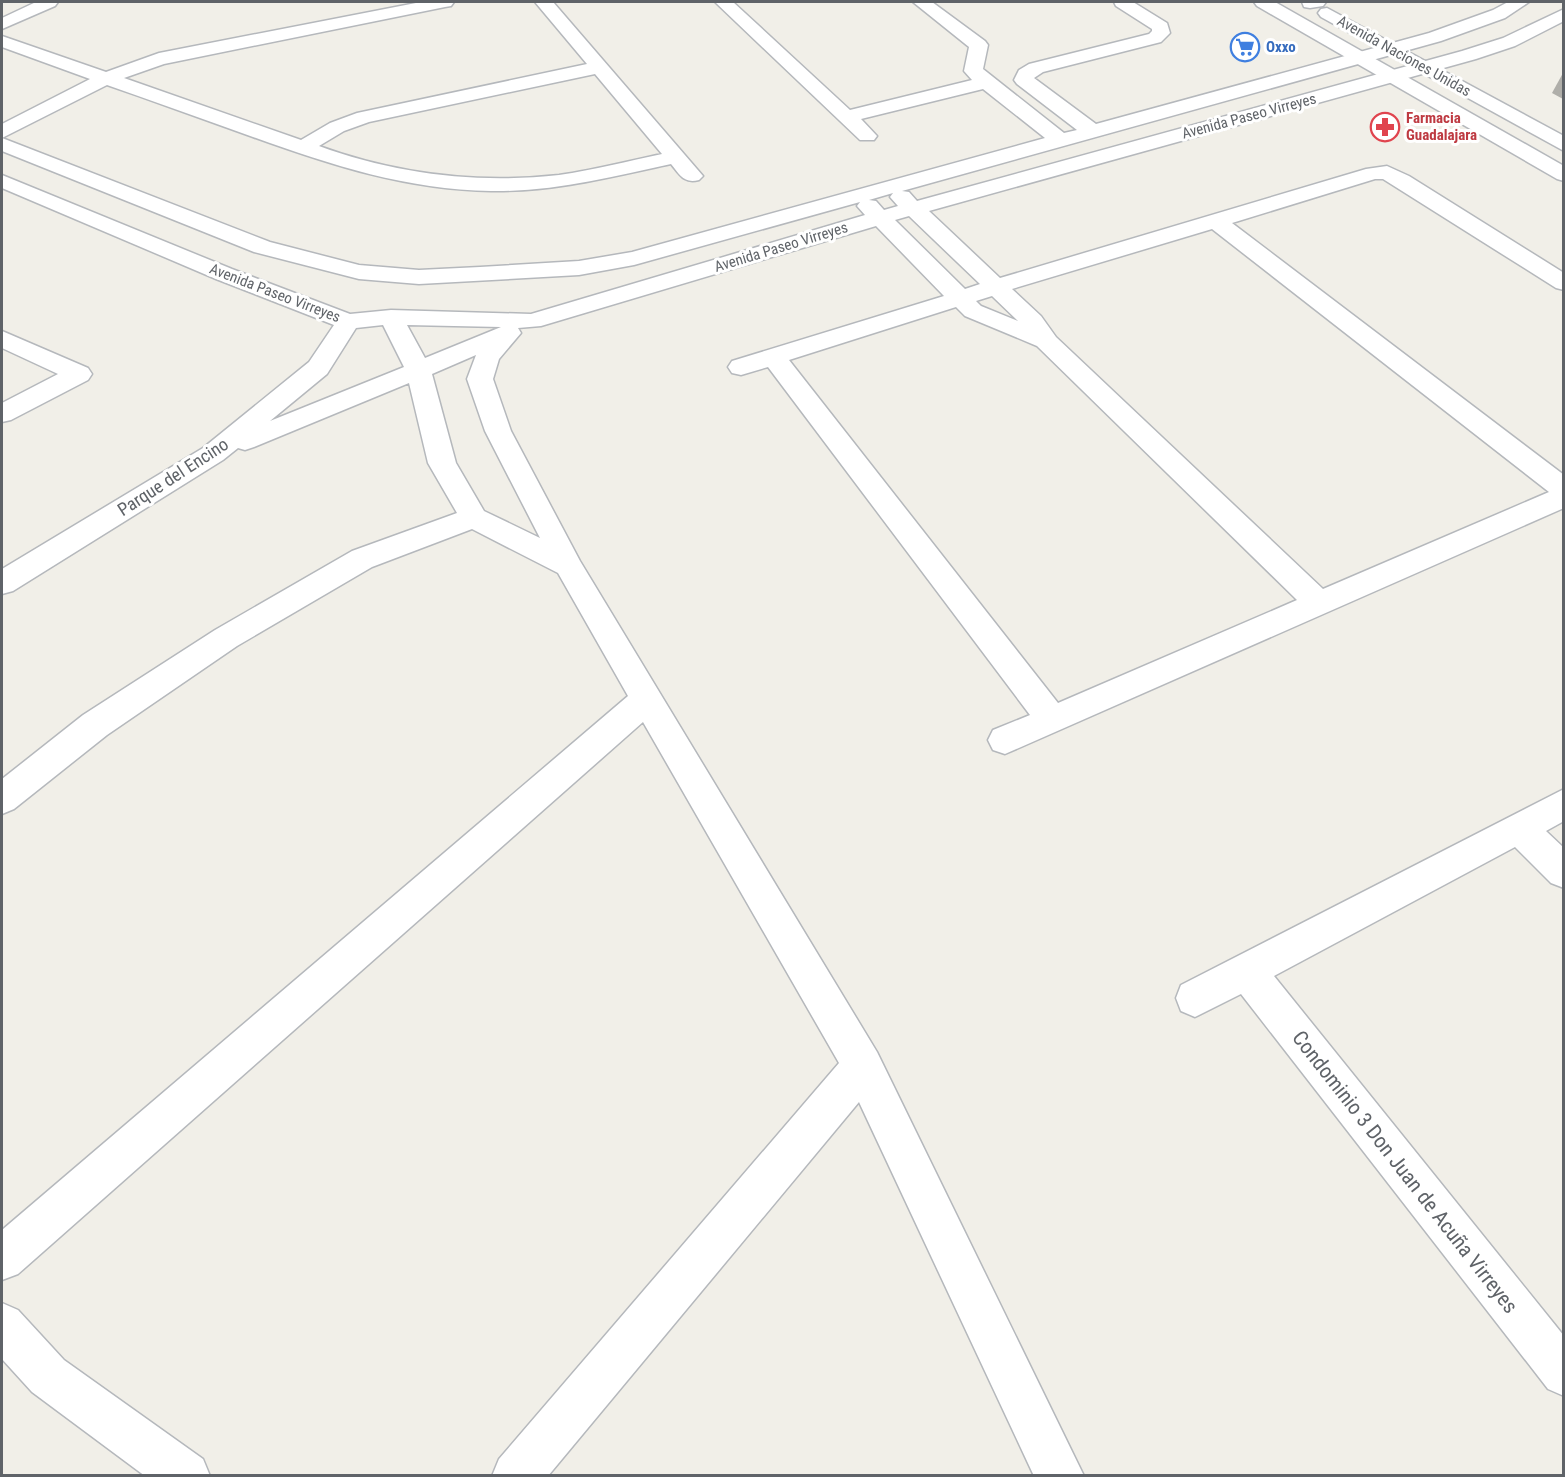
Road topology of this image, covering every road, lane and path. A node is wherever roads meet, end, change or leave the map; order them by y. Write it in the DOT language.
graph roads {
  1 [pos="49,2"];
  2 [pos="445,2"];
  3 [pos="544,2"];
  4 [pos="723,2"];
  5 [pos="922,2"];
  6 [pos="1122,2"];
  7 [pos="1263,2"];
  8 [pos="1311,2"];
  9 [pos="1520,2"];
  10 [pos="1563,14"];
  11 [pos="2,24"];
  12 [pos="2,41"];
  13 [pos="1392,49"];
  14 [pos="201,50"];
  15 [pos="1360,58"];
  16 [pos="1425,67"];
  17 [pos="600,68"];
  18 [pos="1392,76"];
  19 [pos="106,78"];
  20 [pos="987,82"];
  21 [pos="128,87"];
  22 [pos="846,117"];
  23 [pos="1088,133"];
  24 [pos="867,136"];
  25 [pos="5,141"];
  26 [pos="1061,141"];
  27 [pos="1563,145"];
  28 [pos="302,148"];
  29 [pos="676,157"];
  30 [pos="692,176"];
  31 [pos="1563,176"];
  32 [pos="2,181"];
  33 [pos="891,187"];
  34 [pos="858,196"];
  35 [pos="913,208"];
  36 [pos="879,218"];
  37 [pos="1214,220"];
  38 [pos="262,247"];
  39 [pos="224,274"];
  40 [pos="1563,283"];
  41 [pos="996,286"];
  42 [pos="960,299"];
  43 [pos="391,317"];
  44 [pos="532,321"];
  45 [pos="348,322"];
  46 [pos="505,335"];
  47 [pos="2,339"];
  48 [pos="1047,342"];
  49 [pos="773,357"];
  50 [pos="741,367"];
  51 [pos="418,369"];
  52 [pos="2,414"];
  53 [pos="213,454"];
  54 [pos="1563,490"];
  55 [pos="1563,498"];
  56 [pos="474,518"];
  57 [pos="567,565"];
  58 [pos="2,583"];
  59 [pos="1319,603"];
  60 [pos="646,700"];
  61 [pos="1052,719"];
  62 [pos="1005,740"];
  63 [pos="2,799"];
  64 [pos="1563,804"];
  65 [pos="1519,828"];
  66 [pos="1563,872"];
  67 [pos="1246,971"];
  68 [pos="1195,998"];
  69 [pos="863,1066"];
  70 [pos="2,1258"];
  71 [pos="2,1326"];
  72 [pos="1563,1373"];
  73 [pos="186,1476"];
  74 [pos="516,1476"];
  75 [pos="1060,1476"];
  1 -- 11 [label="street"];
  2 -- 14 [label="street"];
  3 -- 17 [label="street"];
  4 -- 22 [label="street"];
  5 -- 20 [label="street"];
  6 -- 23 [label="street"];
  7 -- 15 [label="street, Avenida Naciones Unidas"];
  8 -- 13 [label="street, Avenida Naciones Unidas"];
  9 -- 13 [label="street, Avenida Paseo Virreyes"];
  10 -- 16 [label="street, Avenida Paseo Virreyes"];
  12 -- 19 [label="street"];
  13 -- 15 [label="street, Avenida Paseo Virreyes"];
  13 -- 16 [label="street, Avenida Naciones Unidas"];
  14 -- 19 [label="street"];
  14 -- 21 [label="street"];
  15 -- 18 [label="street, Avenida Naciones Unidas"];
  15 -- 23 [label="street, Avenida Paseo Virreyes"];
  16 -- 18 [label="street, Avenida Paseo Virreyes"];
  16 -- 27 [label="street, Avenida Naciones Unidas"];
  17 -- 28 [label="street"];
  17 -- 29 [label="street"];
  18 -- 31 [label="street, Avenida Naciones Unidas"];
  18 -- 35 [label="street, Avenida Paseo Virreyes"];
  19 -- 21 [label="street"];
  19 -- 25 [label="street"];
  20 -- 22 [label="street"];
  20 -- 26 [label="street"];
  21 -- 25 [label="street"];
  21 -- 28 [label="street"];
  22 -- 24 [label="street"];
  23 -- 26 [label="street, Avenida Paseo Virreyes"];
  25 -- 38 [label="street, Avenida Paseo Virreyes"];
  26 -- 33 [label="street, Avenida Paseo Virreyes"];
  28 -- 29 [label="street"];
  29 -- 30 [label="street"];
  32 -- 39 [label="street, Avenida Paseo Virreyes"];
  33 -- 34 [label="street, Avenida Paseo Virreyes"];
  33 -- 35 [label="street"];
  34 -- 36 [label="street"];
  34 -- 38 [label="street, Avenida Paseo Virreyes"];
  35 -- 36 [label="street, Avenida Paseo Virreyes"];
  35 -- 41 [label="street"];
  36 -- 42 [label="street"];
  36 -- 44 [label="street, Avenida Paseo Virreyes"];
  37 -- 40 [label="street"];
  37 -- 41 [label="street"];
  37 -- 54 [label="street"];
  38 -- 39 [label="street"];
  39 -- 45 [label="street, Avenida Paseo Virreyes"];
  41 -- 42 [label="street"];
  41 -- 48 [label="street"];
  42 -- 48 [label="street"];
  42 -- 49 [label="street"];
  43 -- 44 [label="street, Avenida Paseo Virreyes"];
  43 -- 45 [label="street, Avenida Paseo Virreyes"];
  43 -- 51 [label="street"];
  44 -- 46 [label="street"];
  45 -- 53 [label="street, Parque del Encino"];
  46 -- 51 [label="street"];
  46 -- 57 [label="street"];
  47 -- 52 [label="street"];
  48 -- 59 [label="street"];
  49 -- 50 [label="street"];
  49 -- 61 [label="street"];
  51 -- 53 [label="street"];
  51 -- 56 [label="street"];
  53 -- 58 [label="street, Parque del Encino"];
  55 -- 59 [label="street"];
  56 -- 57 [label="street"];
  56 -- 63 [label="street"];
  57 -- 60 [label="street"];
  59 -- 61 [label="street"];
  60 -- 69 [label="street"];
  60 -- 70 [label="street"];
  61 -- 62 [label="street"];
  64 -- 65 [label="street"];
  65 -- 66 [label="street"];
  65 -- 67 [label="street"];
  67 -- 68 [label="street"];
  67 -- 72 [label="street, Condominio 3 Don Juan de Acuña Virreyes"];
  69 -- 74 [label="street"];
  69 -- 75 [label="street"];
  71 -- 73 [label="street"];
}
